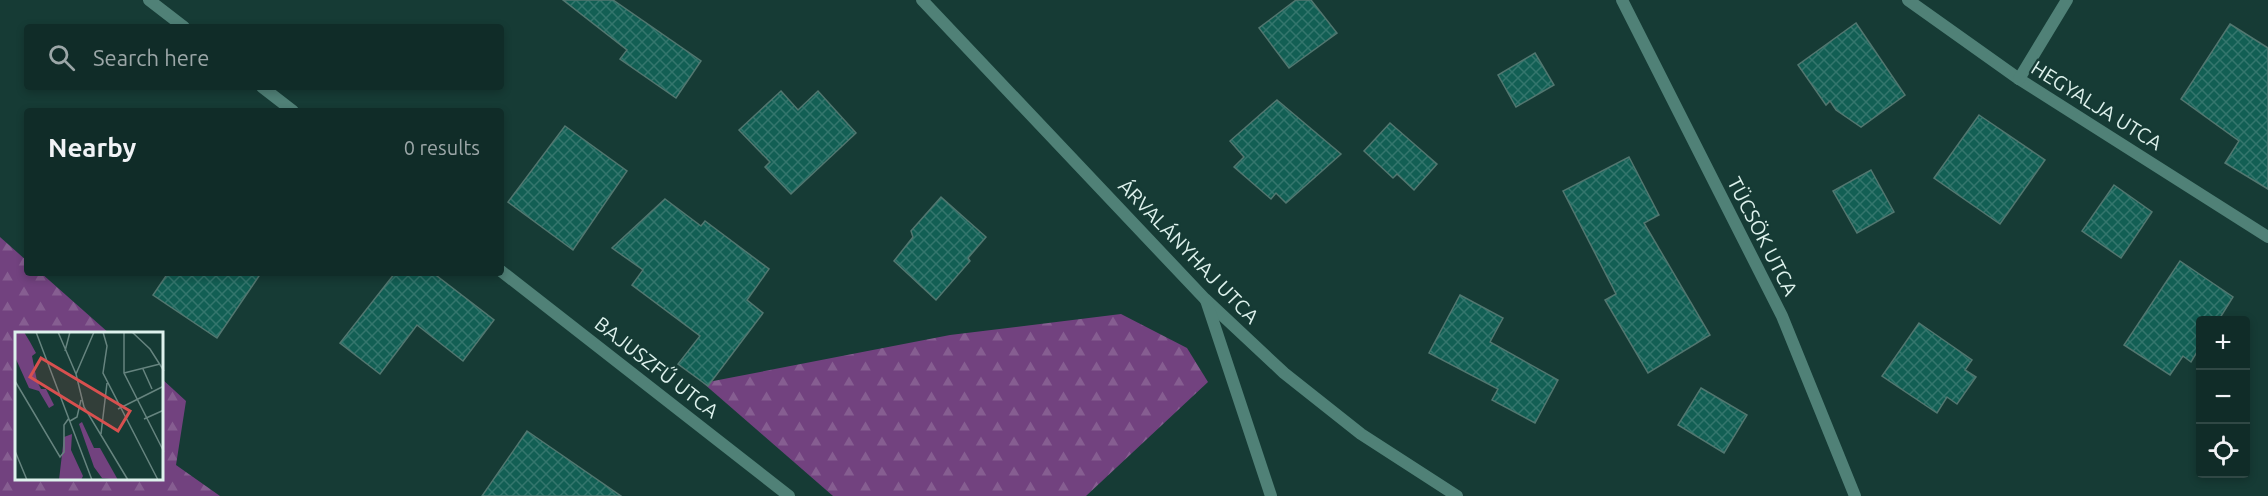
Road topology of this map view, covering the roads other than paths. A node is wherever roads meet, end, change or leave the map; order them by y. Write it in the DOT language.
graph roads {
  1 [pos="149,0"];
  2 [pos="922,0"];
  3 [pos="1622,0"];
  4 [pos="1908,0"];
  5 [pos="2067,0"];
  6 [pos="180,24"];
  7 [pos="2019,79"];
  8 [pos="266,90"];
  9 [pos="289,108"];
  10 [pos="2268,237"];
  11 [pos="504,273"];
  12 [pos="1206,298"];
  13 [pos="789,496"];
  14 [pos="1270,496"];
  15 [pos="1457,496"];
  16 [pos="1855,496"];
  1 -- 6 [label="street"];
  2 -- 12 [label="street, ÁRVALÁNYHAJ UTCA"];
  3 -- 16 [label="street, TÜCSÖK UTCA"];
  4 -- 7 [label="street, HEGYALJA UTCA"];
  5 -- 7 [label="street"];
  7 -- 10 [label="street, HEGYALJA UTCA"];
  8 -- 9 [label="street"];
  11 -- 13 [label="street, BAJUSZFŰ UTCA"];
  12 -- 14 [label="street"];
  12 -- 15 [label="street, ÁRVALÁNYHAJ UTCA"];
}
